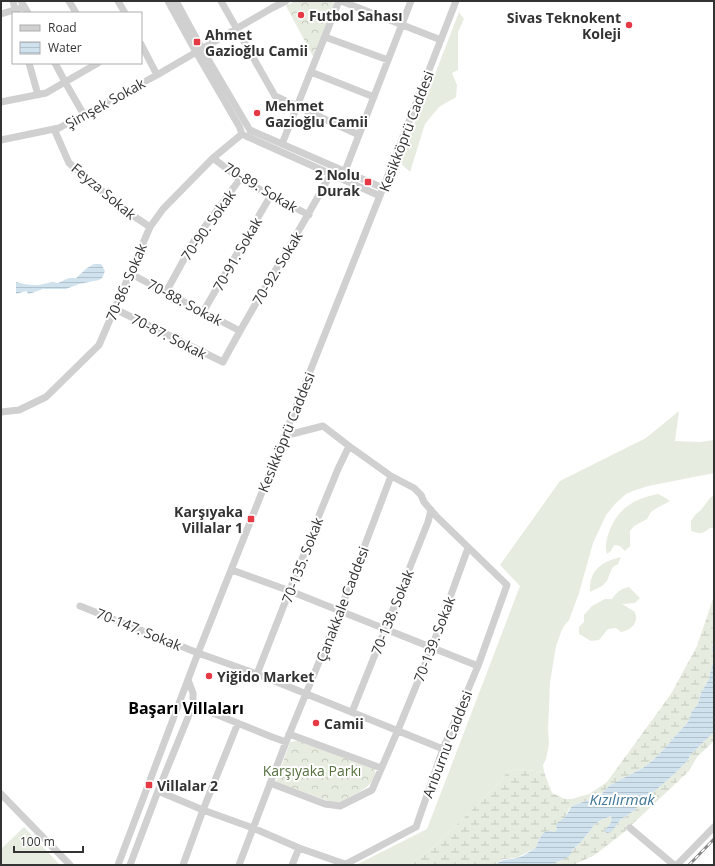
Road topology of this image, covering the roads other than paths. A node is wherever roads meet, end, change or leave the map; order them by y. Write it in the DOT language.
graph roads {
  1 [pos="13,1"];
  2 [pos="69,1"];
  3 [pos="118,1"];
  4 [pos="168,1"];
  5 [pos="176,1"];
  6 [pos="221,1"];
  7 [pos="286,1"];
  8 [pos="340,1"];
  9 [pos="411,1"];
  10 [pos="456,1"];
  11 [pos="270,4"];
  12 [pos="24,7"];
  13 [pos="16,11"];
  14 [pos="75,12"];
  15 [pos="124,12"];
  16 [pos="1,14"];
  17 [pos="402,25"];
  18 [pos="236,29"];
  19 [pos="325,37"];
  20 [pos="441,40"];
  21 [pos="142,46"];
  22 [pos="199,51"];
  23 [pos="388,60"];
  24 [pos="29,64"];
  25 [pos="56,64"];
  26 [pos="96,64"];
  27 [pos="311,72"];
  28 [pos="157,75"];
  29 [pos="65,82"];
  30 [pos="38,95"];
  31 [pos="374,97"];
  32 [pos="1,102"];
  33 [pos="297,107"];
  34 [pos="84,115"];
  35 [pos="54,129"];
  36 [pos="245,132"];
  37 [pos="359,135"];
  38 [pos="1,139"];
  39 [pos="282,144"];
  40 [pos="213,158"];
  41 [pos="345,171"];
  42 [pos="331,173"];
  43 [pos="240,179"];
  44 [pos="383,188"];
  45 [pos="271,195"];
  46 [pos="380,196"];
  47 [pos="309,215"];
  48 [pos="150,227"];
  49 [pos="131,274"];
  50 [pos="166,292"];
  51 [pos="115,309"];
  52 [pos="203,312"];
  53 [pos="240,331"];
  54 [pos="223,362"];
  55 [pos="1,412"];
  56 [pos="284,436"];
  57 [pos="349,446"];
  58 [pos="391,476"];
  59 [pos="431,510"];
  60 [pos="468,548"];
  61 [pos="232,570"];
  62 [pos="290,590"];
  63 [pos="80,606"];
  64 [pos="340,611"];
  65 [pos="386,629"];
  66 [pos="432,648"];
  67 [pos="198,653"];
  68 [pos="478,666"];
  69 [pos="257,674"];
  70 [pos="188,680"];
  71 [pos="306,694"];
  72 [pos="193,705"];
  73 [pos="352,712"];
  74 [pos="238,723"];
  75 [pos="398,730"];
  76 [pos="289,734"];
  77 [pos="286,742"];
  78 [pos="443,748"];
  79 [pos="381,768"];
  80 [pos="270,782"];
  81 [pos="149,783"];
  82 [pos="146,790"];
  83 [pos="158,791"];
  84 [pos="1,794"];
  85 [pos="203,810"];
  86 [pos="714,827"];
  87 [pos="253,828"];
  88 [pos="630,828"];
  89 [pos="299,848"];
  90 [pos="70,865"];
  91 [pos="118,865"];
  92 [pos="130,865"];
  93 [pos="183,865"];
  94 [pos="238,865"];
  95 [pos="292,865"];
  96 [pos="345,865"];
  97 [pos="674,865"];
  98 [pos="678,865"];
  1 -- 13 [label="street"];
  2 -- 14 [label="street"];
  3 -- 15 [label="street"];
  4 -- 22 [label="street"];
  5 -- 22 [label="street"];
  6 -- 18 [label="street"];
  7 -- 11 [label="street, Şimşek Sokak"];
  8 -- 17 [label="street"];
  8 -- 19 [label="street"];
  9 -- 17 [label="street"];
  10 -- 20 [label="street, Kesikköprü Caddesi"];
  11 -- 18 [label="street, Şimşek Sokak"];
  12 -- 13 [label="street"];
  13 -- 16 [label="street"];
  17 -- 20 [label="street"];
  17 -- 23 [label="street"];
  18 -- 22 [label="street, Şimşek Sokak"];
  18 -- 33 [label="street"];
  19 -- 23 [label="street"];
  19 -- 27 [label="street"];
  20 -- 44 [label="street, Kesikköprü Caddesi"];
  21 -- 28 [label="street"];
  22 -- 28 [label="street, Şimşek Sokak"];
  22 -- 36 [label="street"];
  23 -- 31 [label="street"];
  24 -- 30 [label="street"];
  25 -- 29 [label="street"];
  26 -- 29 [label="street"];
  27 -- 31 [label="street"];
  27 -- 33 [label="street"];
  28 -- 34 [label="street, Şimşek Sokak"];
  29 -- 30 [label="street"];
  29 -- 34 [label="street"];
  30 -- 32 [label="street"];
  31 -- 37 [label="street"];
  33 -- 37 [label="street"];
  33 -- 39 [label="street"];
  34 -- 35 [label="street, Şimşek Sokak"];
  35 -- 38 [label="street, Şimşek Sokak"];
  35 -- 48 [label="street, Feyza Sokak"];
  36 -- 39 [label="street"];
  36 -- 40 [label="street, 70-86. Sokak"];
  36 -- 42 [label="street"];
  37 -- 41 [label="street"];
  39 -- 41 [label="street"];
  40 -- 43 [label="street, 70-89. Sokak"];
  40 -- 48 [label="street, 70-86. Sokak"];
  41 -- 44 [label="street"];
  42 -- 46 [label="street"];
  42 -- 47 [label="street, 70-92. Sokak"];
  43 -- 45 [label="street, 70-89. Sokak"];
  43 -- 50 [label="street, 70-90. Sokak"];
  44 -- 46 [label="street, Kesikköprü Caddesi"];
  45 -- 47 [label="street, 70-89. Sokak"];
  45 -- 52 [label="street, 70-91. Sokak"];
  46 -- 56 [label="street, Kesikköprü Caddesi"];
  47 -- 53 [label="street, 70-92. Sokak"];
  48 -- 49 [label="street, 70-86. Sokak"];
  49 -- 50 [label="street, 70-88. Sokak"];
  49 -- 51 [label="street, 70-86. Sokak"];
  50 -- 52 [label="street, 70-88. Sokak"];
  51 -- 54 [label="street, 70-87. Sokak"];
  51 -- 55 [label="street, 70-86. Sokak"];
  52 -- 53 [label="street, 70-88. Sokak"];
  53 -- 54 [label="street, 70-92. Sokak"];
  56 -- 57 [label="street"];
  56 -- 61 [label="street, Kesikköprü Caddesi"];
  57 -- 58 [label="street"];
  57 -- 62 [label="street, 70-135. Sokak"];
  58 -- 59 [label="street"];
  58 -- 64 [label="street, Çanakkale Caddesi"];
  59 -- 60 [label="street"];
  59 -- 65 [label="street, 70-138. Sokak"];
  60 -- 66 [label="street, 70-139. Sokak"];
  60 -- 68 [label="street, Arıburnu Caddesi"];
  61 -- 62 [label="street"];
  61 -- 67 [label="street, Kesikköprü Caddesi"];
  62 -- 64 [label="street"];
  62 -- 69 [label="street, 70-135. Sokak"];
  63 -- 67 [label="street, 70-147. Sokak"];
  64 -- 65 [label="street"];
  64 -- 71 [label="street, Çanakkale Caddesi"];
  65 -- 66 [label="street"];
  65 -- 73 [label="street, 70-138. Sokak"];
  66 -- 68 [label="street"];
  66 -- 75 [label="street, 70-139. Sokak"];
  67 -- 69 [label="street, 70-147. Sokak"];
  67 -- 70 [label="street, Kesikköprü Caddesi"];
  68 -- 78 [label="street, Arıburnu Caddesi"];
  69 -- 71 [label="street, 70-147. Sokak"];
  70 -- 72 [label="street"];
  70 -- 81 [label="street, Kesikköprü Caddesi"];
  71 -- 73 [label="street, 70-147. Sokak"];
  71 -- 76 [label="street, Çanakkale Caddesi"];
  72 -- 74 [label="street"];
  72 -- 83 [label="street"];
  73 -- 75 [label="street, 70-147. Sokak"];
  74 -- 77 [label="street"];
  74 -- 85 [label="street"];
  75 -- 78 [label="street, 70-147. Sokak"];
  75 -- 79 [label="street, 70-139. Sokak"];
  76 -- 77 [label="street, Çanakkale Caddesi"];
  76 -- 79 [label="street"];
  77 -- 80 [label="street, Çanakkale Caddesi"];
  78 -- 96 [label="street, Arıburnu Caddesi"];
  79 -- 80 [label="street, 70-139. Sokak"];
  80 -- 87 [label="street, Çanakkale Caddesi"];
  81 -- 82 [label="street, Kesikköprü Caddesi"];
  81 -- 83 [label="street"];
  82 -- 83 [label="street"];
  82 -- 91 [label="street, Kesikköprü Caddesi"];
  83 -- 85 [label="street"];
  83 -- 92 [label="street"];
  84 -- 90 [label="street"];
  85 -- 87 [label="street"];
  85 -- 93 [label="street"];
  86 -- 98 [label="street"];
  87 -- 89 [label="street"];
  87 -- 94 [label="street, Çanakkale Caddesi"];
  88 -- 97 [label="street"];
  89 -- 95 [label="street"];
  89 -- 96 [label="street"];
}
